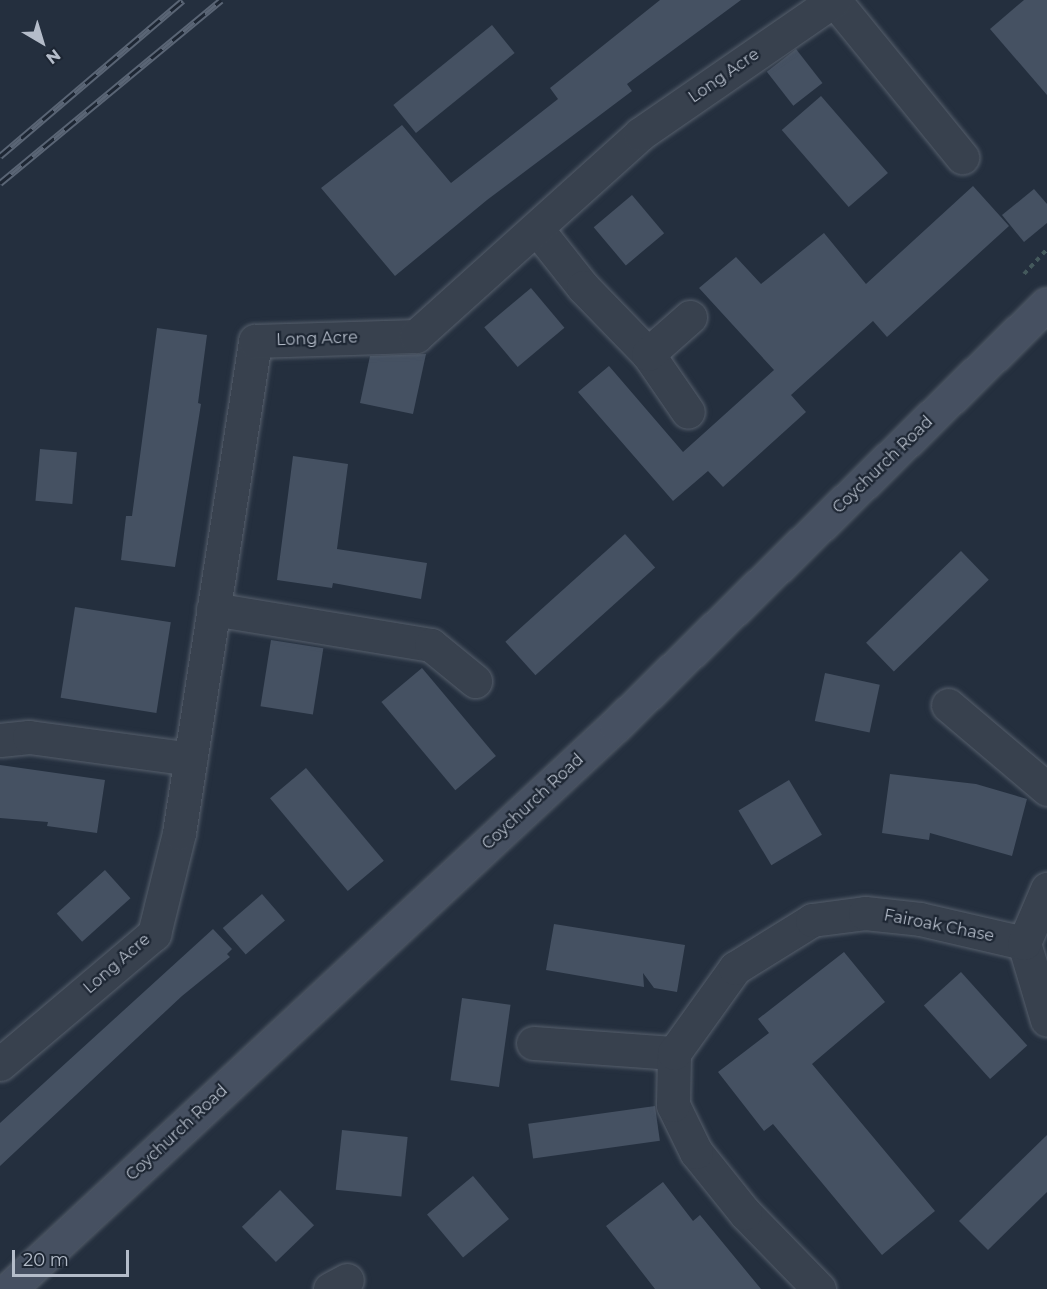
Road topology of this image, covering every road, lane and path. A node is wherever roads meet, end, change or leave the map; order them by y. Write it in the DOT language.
graph roads {
  1 [pos="834,0"];
  2 [pos="962,157"];
  3 [pos="537,229"];
  4 [pos="1047,304"];
  5 [pos="690,317"];
  6 [pos="648,354"];
  7 [pos="688,412"];
  8 [pos="213,609"];
  9 [pos="475,681"];
  10 [pos="948,705"];
  11 [pos="0,740"];
  12 [pos="191,759"];
  13 [pos="1047,789"];
  14 [pos="1047,889"];
  15 [pos="1024,943"];
  16 [pos="1047,1020"];
  17 [pos="533,1043"];
  18 [pos="674,1053"];
  19 [pos="0,1064"];
  20 [pos="9,1289"];
  21 [pos="819,1289"];
  1 -- 2 [label="street, Long Acre"];
  1 -- 3 [label="street, Long Acre"];
  3 -- 6 [label="street"];
  3 -- 8 [label="street, Long Acre"];
  4 -- 20 [label="main road, Coychurch Road"];
  5 -- 6 [label="street"];
  6 -- 7 [label="street"];
  8 -- 9 [label="street"];
  8 -- 12 [label="street, Long Acre"];
  10 -- 13 [label="street"];
  11 -- 12 [label="street"];
  12 -- 19 [label="street, Long Acre"];
  14 -- 15 [label="street"];
  15 -- 16 [label="street"];
  15 -- 18 [label="street, Fairoak Chase"];
  17 -- 18 [label="street"];
  18 -- 21 [label="street"];
}
